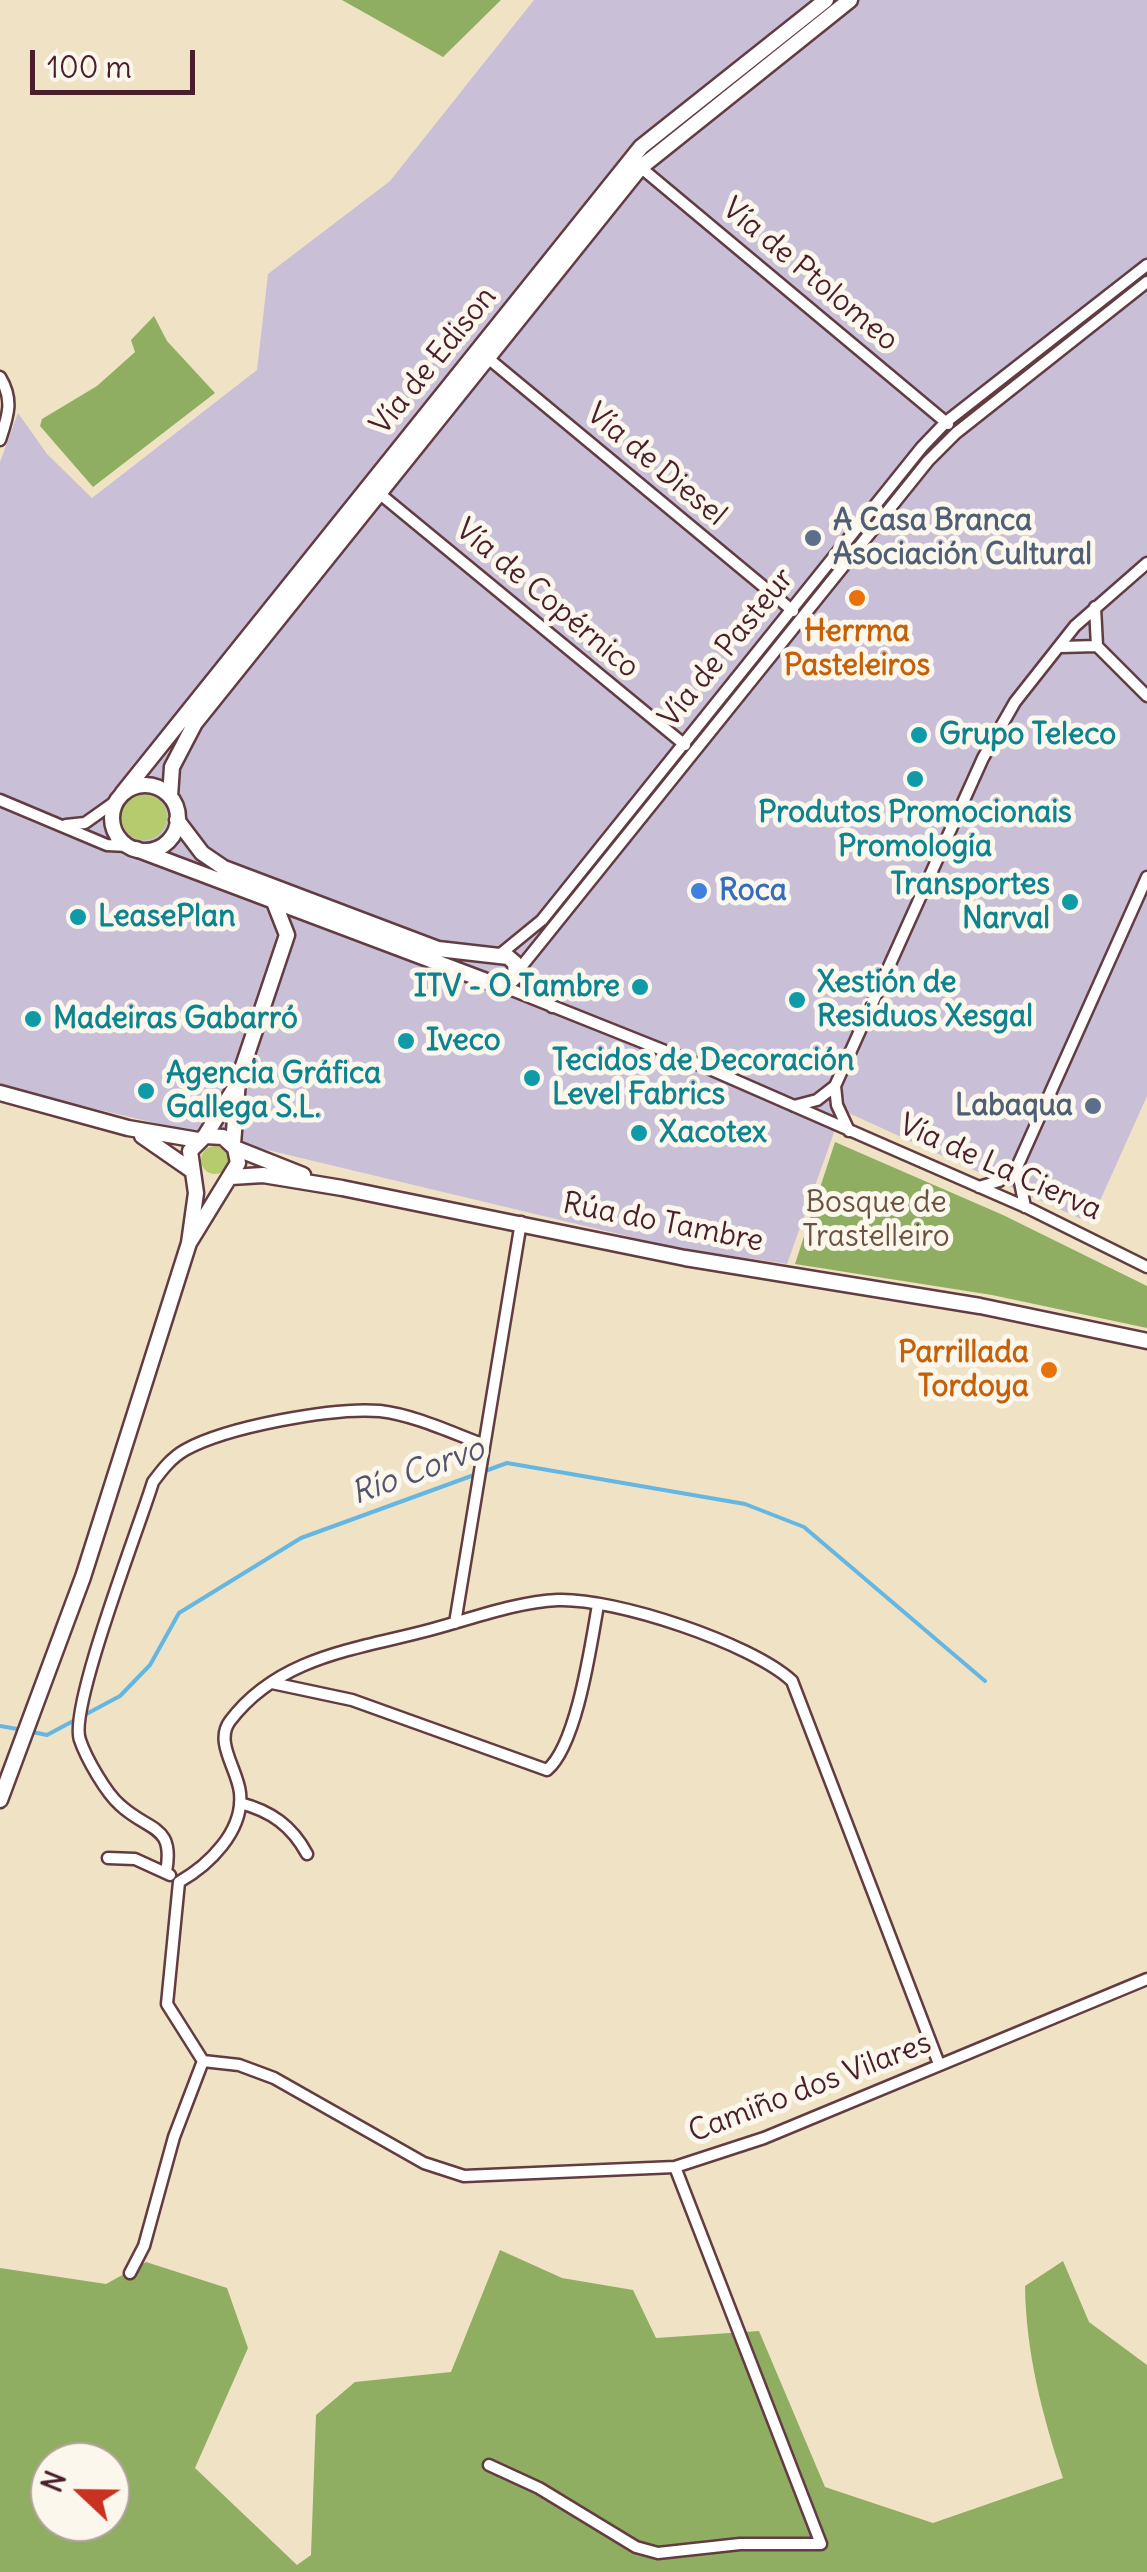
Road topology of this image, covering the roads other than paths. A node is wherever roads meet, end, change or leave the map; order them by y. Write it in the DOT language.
graph roads {
  1 [pos="826,0"];
  2 [pos="850,0"];
  3 [pos="635,164"];
  4 [pos="1147,265"];
  5 [pos="1147,282"];
  6 [pos="484,354"];
  7 [pos="0,377"];
  8 [pos="946,422"];
  9 [pos="956,432"];
  10 [pos="0,440"];
  11 [pos="375,490"];
  12 [pos="1147,564"];
  13 [pos="1094,607"];
  14 [pos="790,609"];
  15 [pos="802,618"];
  16 [pos="1075,626"];
  17 [pos="1093,642"];
  18 [pos="1057,648"];
  19 [pos="1147,696"];
  20 [pos="683,743"];
  21 [pos="694,752"];
  22 [pos="170,796"];
  23 [pos="119,798"];
  24 [pos="0,800"];
  25 [pos="177,820"];
  26 [pos="65,825"];
  27 [pos="132,848"];
  28 [pos="1147,877"];
  29 [pos="274,902"];
  30 [pos="319,919"];
  31 [pos="286,934"];
  32 [pos="495,958"];
  33 [pos="517,972"];
  34 [pos="498,984"];
  35 [pos="552,1007"];
  36 [pos="238,1082"];
  37 [pos="833,1092"];
  38 [pos="0,1093"];
  39 [pos="792,1106"];
  40 [pos="821,1118"];
  41 [pos="128,1128"];
  42 [pos="849,1131"];
  43 [pos="202,1138"];
  44 [pos="234,1146"];
  45 [pos="192,1172"];
  46 [pos="1015,1172"];
  47 [pos="228,1179"];
  48 [pos="342,1188"];
  49 [pos="978,1188"];
  50 [pos="1004,1198"];
  51 [pos="1025,1207"];
  52 [pos="521,1222"];
  53 [pos="189,1243"];
  54 [pos="1147,1268"];
  55 [pos="1147,1342"];
  56 [pos="482,1444"];
  57 [pos="598,1605"];
  58 [pos="454,1624"];
  59 [pos="272,1683"];
  60 [pos="0,1800"];
  61 [pos="240,1803"];
  62 [pos="307,1854"];
  63 [pos="108,1858"];
  64 [pos="166,1872"];
  65 [pos="179,1882"];
  66 [pos="1147,1979"];
  67 [pos="203,2061"];
  68 [pos="939,2064"];
  69 [pos="675,2167"];
  70 [pos="130,2272"];
  71 [pos="489,2465"];
  1 -- 3 [label="main road, Vía de Edison"];
  2 -- 3 [label="main road, Vía de Edison"];
  3 -- 6 [label="main road, Vía de Edison"];
  3 -- 8 [label="street, Vía de Ptolomeo"];
  4 -- 8 [label="street, Vía de Pasteur"];
  5 -- 9 [label="street, Vía de Pasteur"];
  6 -- 11 [label="main road, Vía de Edison"];
  6 -- 14 [label="street, Vía de Diesel"];
  7 -- 10 [label="street"];
  8 -- 9 [label="street, Vía de Ptolomeo"];
  8 -- 14 [label="street, Vía de Pasteur"];
  9 -- 15 [label="street, Vía de Pasteur"];
  11 -- 20 [label="street, Vía de Copérnico"];
  11 -- 22 [label="main road, Vía de Edison"];
  11 -- 23 [label="main road, Vía de Edison"];
  12 -- 13 [label="street"];
  13 -- 16 [label="street"];
  13 -- 17 [label="street"];
  14 -- 15 [label="street, Vía de Diesel"];
  14 -- 20 [label="street, Vía de Pasteur"];
  15 -- 21 [label="street, Vía de Pasteur"];
  16 -- 17 [label="street"];
  16 -- 18 [label="street"];
  17 -- 18 [label="street"];
  17 -- 19 [label="street"];
  18 -- 37 [label="street"];
  20 -- 21 [label="street, Vía de Copérnico"];
  20 -- 32 [label="street, Vía de Pasteur"];
  21 -- 33 [label="street, Vía de Pasteur"];
  22 -- 23 [label="main road"];
  22 -- 25 [label="main road"];
  23 -- 26 [label="street"];
  23 -- 27 [label="main road"];
  24 -- 26 [label="street, Vía de La Cierva"];
  25 -- 27 [label="main road"];
  25 -- 32 [label="main road"];
  26 -- 27 [label="street, Vía de La Cierva"];
  27 -- 29 [label="main road, Vía de La Cierva"];
  28 -- 46 [label="street"];
  29 -- 30 [label="main road, Vía de La Cierva"];
  29 -- 31 [label="main road"];
  30 -- 31 [label="main road"];
  30 -- 34 [label="main road, Vía de La Cierva"];
  31 -- 36 [label="main road"];
  32 -- 33 [label="main road"];
  32 -- 34 [label="main road"];
  33 -- 34 [label="main road"];
  33 -- 35 [label="street, Vía de La Cierva"];
  34 -- 35 [label="street, Vía de La Cierva"];
  35 -- 39 [label="street, Vía de La Cierva"];
  36 -- 43 [label="main road"];
  36 -- 44 [label="main road"];
  37 -- 39 [label="street"];
  37 -- 40 [label="street"];
  37 -- 42 [label="street"];
  38 -- 41 [label="main road"];
  39 -- 40 [label="street, Vía de La Cierva"];
  40 -- 42 [label="street, Vía de La Cierva"];
  41 -- 43 [label="main road"];
  41 -- 45 [label="main road"];
  42 -- 49 [label="street, Vía de La Cierva"];
  43 -- 44 [label="main road"];
  43 -- 45 [label="main road"];
  44 -- 47 [label="main road"];
  44 -- 48 [label="main road"];
  45 -- 47 [label="main road"];
  45 -- 53 [label="main road"];
  46 -- 49 [label="street"];
  46 -- 50 [label="street"];
  46 -- 51 [label="street"];
  47 -- 48 [label="main road"];
  47 -- 53 [label="main road"];
  48 -- 52 [label="main road, Rúa do Tambre"];
  49 -- 50 [label="street, Vía de La Cierva"];
  50 -- 51 [label="street, Vía de La Cierva"];
  51 -- 54 [label="street, Vía de La Cierva"];
  52 -- 55 [label="main road, Rúa do Tambre"];
  52 -- 56 [label="street"];
  53 -- 60 [label="main road"];
  56 -- 58 [label="street"];
  56 -- 64 [label="street"];
  57 -- 58 [label="street"];
  57 -- 59 [label="street"];
  57 -- 68 [label="street"];
  58 -- 59 [label="street"];
  59 -- 61 [label="street"];
  61 -- 62 [label="street"];
  61 -- 65 [label="street"];
  63 -- 64 [label="street"];
  64 -- 65 [label="street"];
  65 -- 67 [label="street"];
  66 -- 68 [label="street, Camiño dos Vilares"];
  67 -- 69 [label="street, Camiño dos Vilares"];
  67 -- 70 [label="street"];
  68 -- 69 [label="street, Camiño dos Vilares"];
  69 -- 71 [label="street"];
}
